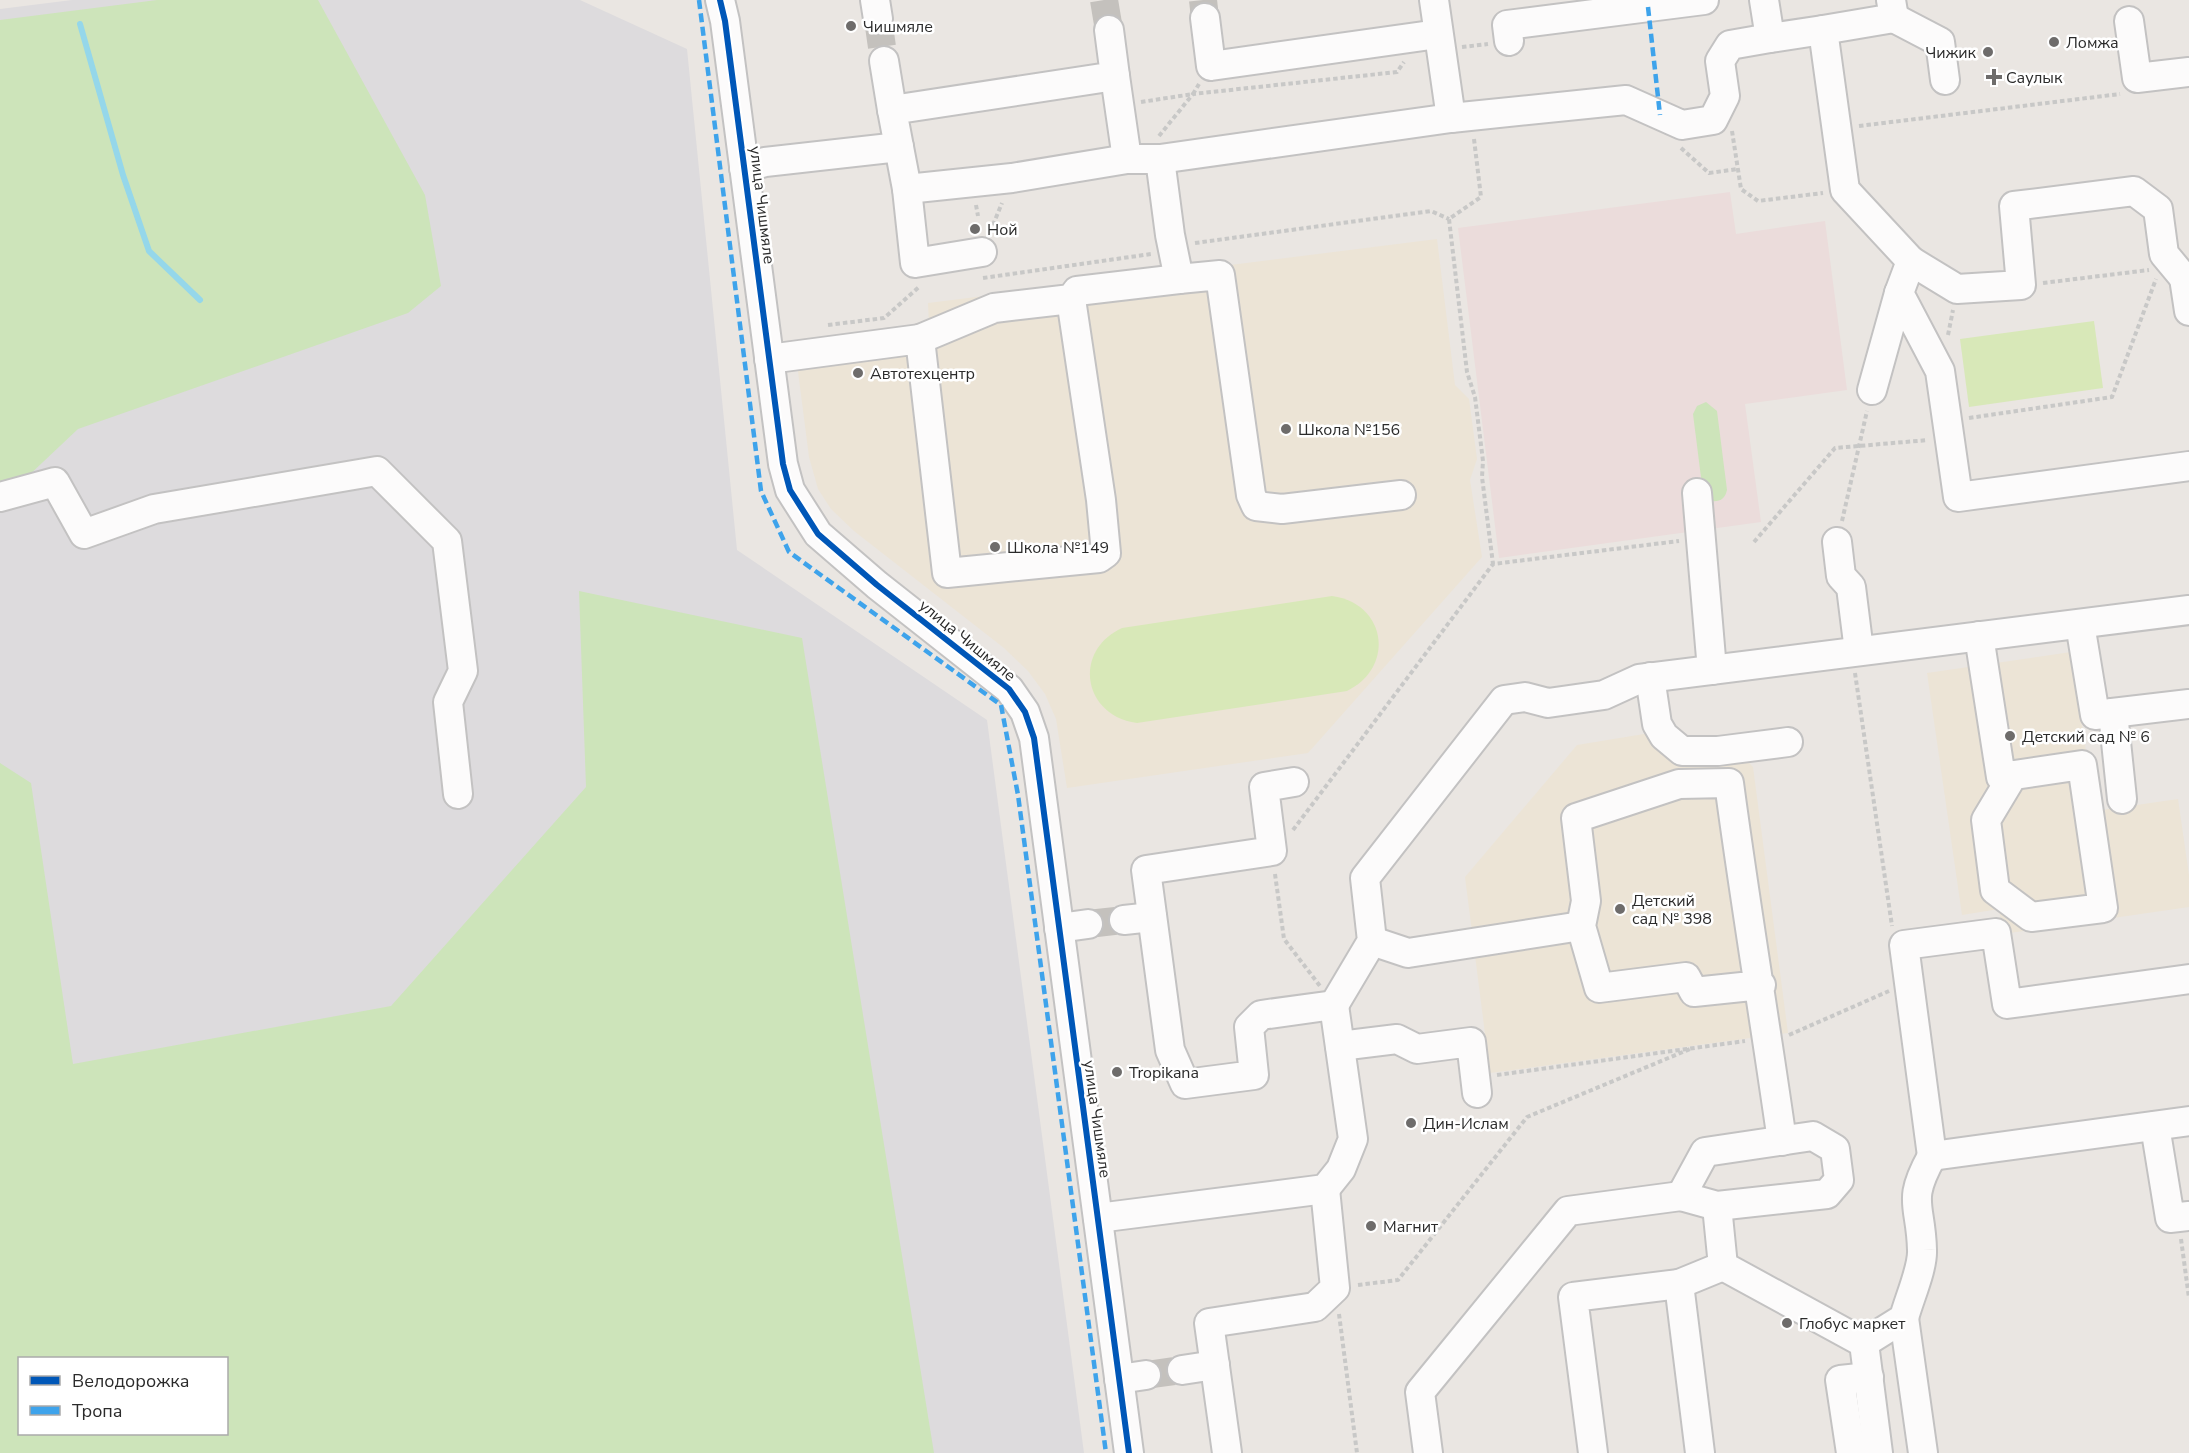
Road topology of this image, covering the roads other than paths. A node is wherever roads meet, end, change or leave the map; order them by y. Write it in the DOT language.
graph roads {
  1 [pos="720,0"];
  2 [pos="1434,0"];
  3 [pos="1704,0"];
  4 [pos="1764,0"];
  5 [pos="1892,9"];
  6 [pos="1530,11"];
  7 [pos="1205,18"];
  8 [pos="2129,21"];
  9 [pos="1109,30"];
  10 [pos="1823,30"];
  11 [pos="1770,38"];
  12 [pos="1433,40"];
  13 [pos="1509,41"];
  14 [pos="884,61"];
  15 [pos="2189,72"];
  16 [pos="1115,76"];
  17 [pos="1945,80"];
  18 [pos="892,110"];
  19 [pos="1461,118"];
  20 [pos="898,147"];
  21 [pos="1142,159"];
  22 [pos="744,168"];
  23 [pos="907,189"];
  24 [pos="982,252"];
  25 [pos="1911,261"];
  26 [pos="2187,278"];
  27 [pos="1179,279"];
  28 [pos="1899,293"];
  29 [pos="1071,299"];
  30 [pos="2189,311"];
  31 [pos="920,339"];
  32 [pos="769,359"];
  33 [pos="1872,390"];
  34 [pos="2189,466"];
  35 [pos="1697,493"];
  36 [pos="1401,495"];
  37 [pos="0,497"];
  38 [pos="1837,542"];
  39 [pos="2189,610"];
  40 [pos="2080,624"];
  41 [pos="1979,636"];
  42 [pos="1855,652"];
  43 [pos="1712,670"];
  44 [pos="1650,677"];
  45 [pos="2189,704"];
  46 [pos="2113,713"];
  47 [pos="1788,742"];
  48 [pos="2013,775"];
  49 [pos="1294,782"];
  50 [pos="458,794"];
  51 [pos="2122,799"];
  52 [pos="1152,917"];
  53 [pos="1124,920"];
  54 [pos="1088,924"];
  55 [pos="1581,926"];
  56 [pos="1059,928"];
  57 [pos="1372,941"];
  58 [pos="2189,979"];
  59 [pos="1761,986"];
  60 [pos="1334,1005"];
  61 [pos="1340,1046"];
  62 [pos="1476,1085"];
  63 [pos="2189,1121"];
  64 [pos="2156,1126"];
  65 [pos="1782,1141"];
  66 [pos="1932,1156"];
  67 [pos="1325,1189"];
  68 [pos="1681,1196"];
  69 [pos="1717,1206"];
  70 [pos="2184,1216"];
  71 [pos="1098,1218"];
  72 [pos="1723,1266"];
  73 [pos="1678,1284"];
  74 [pos="1904,1317"];
  75 [pos="1864,1343"];
  76 [pos="1215,1365"];
  77 [pos="1182,1370"];
  78 [pos="1869,1377"];
  79 [pos="1129,1453"];
  80 [pos="1227,1453"];
  81 [pos="1428,1453"];
  82 [pos="1593,1453"];
  83 [pos="1700,1453"];
  84 [pos="1851,1453"];
  85 [pos="1878,1453"];
  86 [pos="1923,1453"];
  1 -- 22 [label="street, улица Чишмяле"];
  2 -- 12 [label="street"];
  3 -- 6 [label="street"];
  4 -- 11 [label="street"];
  5 -- 10 [label="street"];
  5 -- 17 [label="street"];
  6 -- 13 [label="street"];
  7 -- 12 [label="street"];
  8 -- 15 [label="street"];
  9 -- 16 [label="street"];
  10 -- 11 [label="street"];
  10 -- 25 [label="street"];
  11 -- 19 [label="street"];
  12 -- 19 [label="street"];
  14 -- 18 [label="street"];
  16 -- 18 [label="street"];
  16 -- 21 [label="street"];
  18 -- 20 [label="street"];
  19 -- 21 [label="street"];
  20 -- 22 [label="street"];
  20 -- 23 [label="street"];
  21 -- 23 [label="street"];
  21 -- 27 [label="street"];
  22 -- 32 [label="street, улица Чишмяле"];
  23 -- 24 [label="street"];
  25 -- 26 [label="street"];
  25 -- 28 [label="street"];
  26 -- 30 [label="street"];
  27 -- 29 [label="street"];
  27 -- 36 [label="street"];
  28 -- 33 [label="street"];
  28 -- 34 [label="street"];
  29 -- 31 [label="street"];
  29 -- 31 [label="street"];
  31 -- 32 [label="street"];
  32 -- 56 [label="street, улица Чишмяле"];
  35 -- 43 [label="street"];
  37 -- 50 [label="street"];
  38 -- 42 [label="street"];
  39 -- 40 [label="street"];
  40 -- 41 [label="street"];
  40 -- 46 [label="street"];
  41 -- 42 [label="street"];
  41 -- 48 [label="street"];
  42 -- 43 [label="street"];
  43 -- 44 [label="street"];
  44 -- 47 [label="street"];
  44 -- 57 [label="street"];
  45 -- 46 [label="street"];
  46 -- 51 [label="street"];
  48 -- 48 [label="street"];
  49 -- 52 [label="street"];
  52 -- 53 [label="street"];
  52 -- 60 [label="street"];
  54 -- 56 [label="street"];
  55 -- 57 [label="street"];
  55 -- 59 [label="street"];
  55 -- 59 [label="street"];
  56 -- 71 [label="street, улица Чишмяле"];
  57 -- 60 [label="street"];
  58 -- 66 [label="street"];
  59 -- 65 [label="street"];
  60 -- 61 [label="street"];
  61 -- 62 [label="street"];
  61 -- 67 [label="street"];
  63 -- 64 [label="street"];
  64 -- 66 [label="street"];
  64 -- 70 [label="street"];
  65 -- 68 [label="street"];
  65 -- 69 [label="street"];
  66 -- 74 [label="street"];
  67 -- 71 [label="street"];
  67 -- 76 [label="street"];
  68 -- 69 [label="street"];
  68 -- 81 [label="street"];
  69 -- 72 [label="street"];
  71 -- 79 [label="street, улица Чишмяле"];
  72 -- 73 [label="street"];
  72 -- 75 [label="street"];
  73 -- 82 [label="street"];
  73 -- 83 [label="street"];
  74 -- 75 [label="street"];
  74 -- 86 [label="street"];
  75 -- 78 [label="street"];
  76 -- 77 [label="street"];
  76 -- 80 [label="street"];
  78 -- 84 [label="street"];
  78 -- 85 [label="street"];
}
